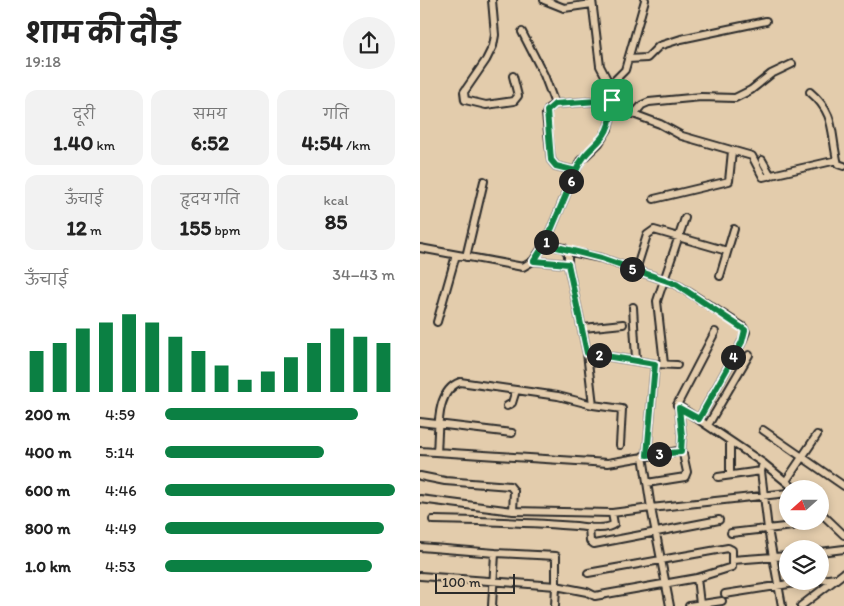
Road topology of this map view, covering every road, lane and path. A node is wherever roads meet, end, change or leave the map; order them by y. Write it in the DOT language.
graph roads {
  1 [pos="492,0"];
  2 [pos="544,0"];
  3 [pos="645,0"];
  4 [pos="592,2"];
  5 [pos="766,21"];
  6 [pos="522,32"];
  7 [pos="628,59"];
  8 [pos="792,64"];
  9 [pos="512,76"];
  10 [pos="610,85"];
  11 [pos="810,92"];
  12 [pos="612,103"];
  13 [pos="555,104"];
  14 [pos="635,114"];
  15 [pos="844,137"];
  16 [pos="835,138"];
  17 [pos="732,151"];
  18 [pos="837,160"];
  19 [pos="844,166"];
  20 [pos="576,171"];
  21 [pos="484,181"];
  22 [pos="654,199"];
  23 [pos="684,218"];
  24 [pos="734,229"];
  25 [pos="679,237"];
  26 [pos="545,244"];
  27 [pos="420,248"];
  28 [pos="566,250"];
  29 [pos="727,251"];
  30 [pos="456,255"];
  31 [pos="466,257"];
  32 [pos="534,261"];
  33 [pos="568,264"];
  34 [pos="636,270"];
  35 [pos="720,276"];
  36 [pos="664,280"];
  37 [pos="633,307"];
  38 [pos="436,322"];
  39 [pos="623,324"];
  40 [pos="582,328"];
  41 [pos="715,332"];
  42 [pos="587,353"];
  43 [pos="749,355"];
  44 [pos="636,360"];
  45 [pos="655,364"];
  46 [pos="664,364"];
  47 [pos="677,365"];
  48 [pos="516,390"];
  49 [pos="593,405"];
  50 [pos="507,406"];
  51 [pos="679,408"];
  52 [pos="699,419"];
  53 [pos="420,422"];
  54 [pos="440,424"];
  55 [pos="708,425"];
  56 [pos="763,430"];
  57 [pos="512,432"];
  58 [pos="817,434"];
  59 [pos="730,441"];
  60 [pos="620,446"];
  61 [pos="420,451"];
  62 [pos="437,452"];
  63 [pos="681,452"];
  64 [pos="645,456"];
  65 [pos="800,457"];
  66 [pos="763,463"];
  67 [pos="761,471"];
  68 [pos="730,475"];
  69 [pos="420,476"];
  70 [pos="718,477"];
  71 [pos="785,480"];
  72 [pos="787,480"];
  73 [pos="647,483"];
  74 [pos="844,486"];
  75 [pos="779,494"];
  76 [pos="764,497"];
  77 [pos="420,499"];
  78 [pos="651,508"];
  79 [pos="513,511"];
  80 [pos="612,513"];
  81 [pos="433,520"];
  82 [pos="719,520"];
  83 [pos="829,521"];
  84 [pos="589,527"];
  85 [pos="779,528"];
  86 [pos="768,529"];
  87 [pos="656,531"];
  88 [pos="731,533"];
  89 [pos="844,535"];
  90 [pos="420,547"];
  91 [pos="844,550"];
  92 [pos="829,551"];
  93 [pos="495,552"];
  94 [pos="779,557"];
  95 [pos="661,558"];
  96 [pos="773,558"];
  97 [pos="732,560"];
  98 [pos="588,573"];
  99 [pos="844,573"];
  100 [pos="420,576"];
  101 [pos="697,578"];
  102 [pos="837,578"];
  103 [pos="829,579"];
  104 [pos="493,582"];
  105 [pos="665,584"];
  106 [pos="778,585"];
  107 [pos="556,586"];
  108 [pos="725,594"];
  109 [pos="722,601"];
  110 [pos="700,604"];
  111 [pos="492,606"];
  112 [pos="555,606"];
  113 [pos="670,606"];
  114 [pos="688,606"];
  115 [pos="782,606"];
  116 [pos="801,606"];
  1 -- 9 [label="street"];
  2 -- 4 [label="street"];
  3 -- 7 [label="street"];
  4 -- 10 [label="street"];
  5 -- 7 [label="street"];
  6 -- 13 [label="street"];
  7 -- 10 [label="street"];
  8 -- 14 [label="street"];
  10 -- 12 [label="street"];
  11 -- 16 [label="street"];
  12 -- 13 [label="street"];
  12 -- 14 [label="street"];
  12 -- 20 [label="street"];
  13 -- 20 [label="street"];
  14 -- 17 [label="street"];
  15 -- 16 [label="street"];
  16 -- 18 [label="street"];
  17 -- 18 [label="street"];
  17 -- 22 [label="street"];
  18 -- 19 [label="street"];
  20 -- 26 [label="street"];
  21 -- 31 [label="street"];
  23 -- 25 [label="street"];
  24 -- 29 [label="street"];
  25 -- 29 [label="street"];
  25 -- 34 [label="street"];
  25 -- 36 [label="street"];
  26 -- 28 [label="street"];
  26 -- 32 [label="street"];
  27 -- 30 [label="street"];
  28 -- 33 [label="street"];
  28 -- 34 [label="street"];
  29 -- 35 [label="street"];
  30 -- 31 [label="street"];
  30 -- 38 [label="street"];
  31 -- 32 [label="street"];
  32 -- 33 [label="street"];
  33 -- 40 [label="street"];
  34 -- 36 [label="street"];
  36 -- 46 [label="street"];
  36 -- 52 [label="street"];
  37 -- 44 [label="street"];
  39 -- 40 [label="street"];
  40 -- 42 [label="street"];
  41 -- 51 [label="street"];
  42 -- 44 [label="street"];
  42 -- 49 [label="street"];
  43 -- 55 [label="street"];
  44 -- 45 [label="street"];
  45 -- 46 [label="street"];
  45 -- 64 [label="street"];
  46 -- 47 [label="street"];
  48 -- 49 [label="street"];
  48 -- 50 [label="street"];
  48 -- 54 [label="street"];
  49 -- 60 [label="street"];
  51 -- 52 [label="street"];
  51 -- 63 [label="street"];
  52 -- 55 [label="street"];
  53 -- 54 [label="street"];
  54 -- 57 [label="street"];
  54 -- 62 [label="street"];
  55 -- 59 [label="street"];
  56 -- 65 [label="street"];
  58 -- 65 [label="street"];
  59 -- 66 [label="street"];
  59 -- 68 [label="street"];
  61 -- 62 [label="street"];
  62 -- 64 [label="street"];
  63 -- 64 [label="street"];
  63 -- 73 [label="street"];
  64 -- 73 [label="street"];
  65 -- 72 [label="street"];
  65 -- 74 [label="street"];
  66 -- 67 [label="street"];
  66 -- 71 [label="street"];
  67 -- 68 [label="street"];
  67 -- 76 [label="street"];
  68 -- 70 [label="street"];
  69 -- 79 [label="street"];
  73 -- 78 [label="street"];
  75 -- 76 [label="street"];
  76 -- 78 [label="street"];
  76 -- 86 [label="street"];
  77 -- 79 [label="street"];
  78 -- 80 [label="street"];
  78 -- 87 [label="street"];
  79 -- 80 [label="street"];
  80 -- 84 [label="street"];
  81 -- 84 [label="street"];
  82 -- 87 [label="street"];
  83 -- 89 [label="street"];
  84 -- 87 [label="street"];
  85 -- 86 [label="street"];
  86 -- 88 [label="street"];
  86 -- 96 [label="street"];
  87 -- 95 [label="street"];
  90 -- 93 [label="street"];
  91 -- 92 [label="street"];
  93 -- 104 [label="street"];
  93 -- 107 [label="street"];
  94 -- 96 [label="street"];
  95 -- 97 [label="street"];
  95 -- 98 [label="street"];
  95 -- 105 [label="street"];
  96 -- 97 [label="street"];
  96 -- 106 [label="street"];
  97 -- 101 [label="street"];
  99 -- 102 [label="street"];
  100 -- 104 [label="street"];
  101 -- 105 [label="street"];
  101 -- 110 [label="street"];
  102 -- 103 [label="street"];
  102 -- 116 [label="street"];
  104 -- 107 [label="street"];
  104 -- 111 [label="street"];
  105 -- 107 [label="street"];
  105 -- 113 [label="street"];
  106 -- 108 [label="street"];
  106 -- 115 [label="street"];
  107 -- 112 [label="street"];
  109 -- 110 [label="street"];
  110 -- 114 [label="street"];
}
